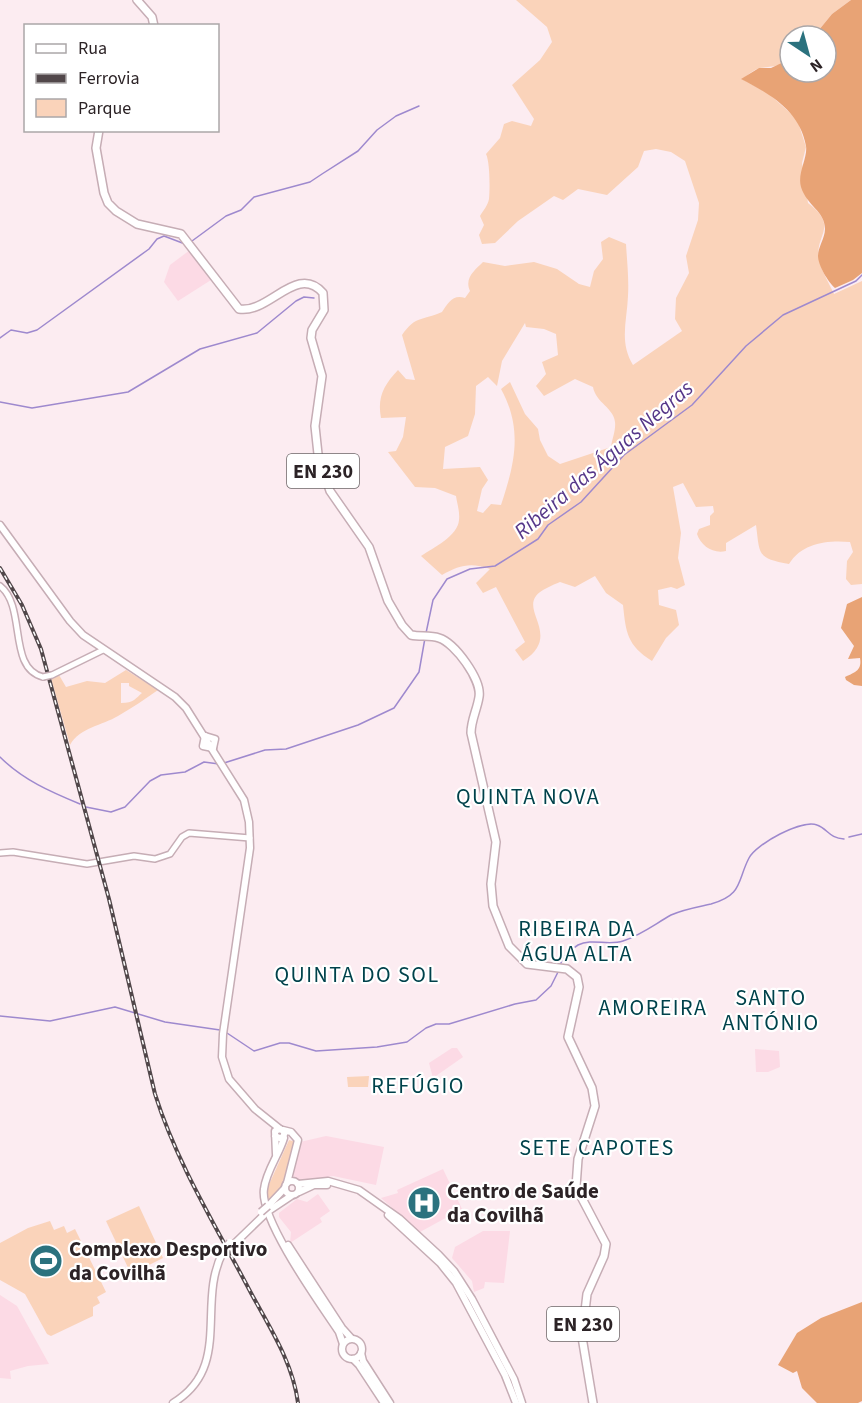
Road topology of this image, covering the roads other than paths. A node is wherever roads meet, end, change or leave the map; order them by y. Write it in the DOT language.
graph roads {
  1 [pos="137,0"];
  2 [pos="153,24"];
  3 [pos="99,132"];
  4 [pos="0,525"];
  5 [pos="0,586"];
  6 [pos="103,650"];
  7 [pos="243,838"];
  8 [pos="0,853"];
  9 [pos="280,1134"];
  10 [pos="291,1172"];
  11 [pos="297,1183"];
  12 [pos="286,1185"];
  13 [pos="299,1192"];
  14 [pos="291,1196"];
  15 [pos="269,1208"];
  16 [pos="280,1235"];
  17 [pos="224,1254"];
  18 [pos="351,1338"];
  19 [pos="343,1344"];
  20 [pos="361,1353"];
  21 [pos="352,1359"];
  22 [pos="173,1403"];
  23 [pos="180,1403"];
  24 [pos="384,1403"];
  25 [pos="390,1403"];
  26 [pos="516,1403"];
  27 [pos="522,1403"];
  28 [pos="593,1403"];
  1 -- 2 [label="main road"];
  3 -- 28 [label="main road, EN 230"];
  4 -- 6 [label="main road"];
  5 -- 6 [label="street, bridge"];
  6 -- 7 [label="main road"];
  7 -- 8 [label="street"];
  7 -- 9 [label="main road"];
  9 -- 10 [label="main road"];
  9 -- 16 [label="main road"];
  10 -- 11 [label="main road"];
  10 -- 12 [label="main road"];
  11 -- 12 [label="main road"];
  11 -- 13 [label="main road"];
  11 -- 27 [label="main road"];
  12 -- 14 [label="main road"];
  12 -- 15 [label="main road"];
  13 -- 14 [label="main road"];
  13 -- 26 [label="main road"];
  14 -- 15 [label="main road"];
  15 -- 17 [label="main road, bridge"];
  16 -- 18 [label="main road"];
  16 -- 19 [label="main road"];
  17 -- 22 [label="main road"];
  17 -- 23 [label="main road"];
  18 -- 19 [label="main road"];
  18 -- 20 [label="main road"];
  19 -- 21 [label="main road"];
  20 -- 21 [label="main road"];
  20 -- 25 [label="main road"];
  21 -- 24 [label="main road"];
}
